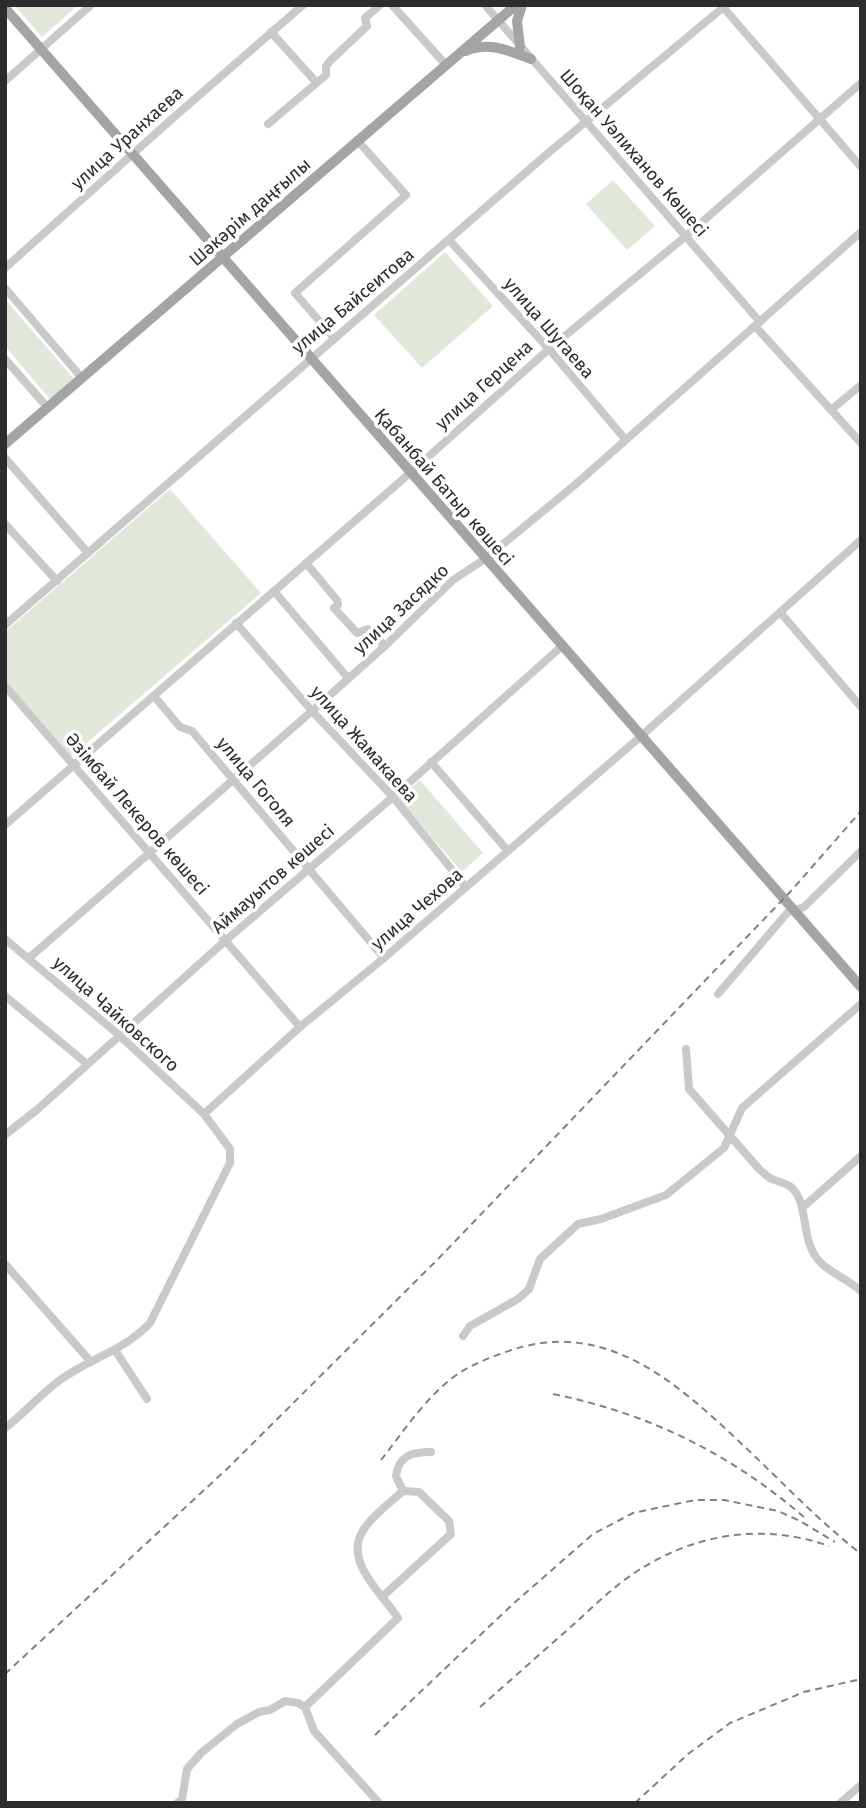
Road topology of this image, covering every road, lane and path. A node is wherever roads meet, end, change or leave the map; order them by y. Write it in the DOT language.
graph roads {
  1 [pos="91,5"];
  2 [pos="303,5"];
  3 [pos="380,5"];
  4 [pos="392,5"];
  5 [pos="485,5"];
  6 [pos="516,5"];
  7 [pos="522,5"];
  8 [pos="724,6"];
  9 [pos="5,8"];
  10 [pos="498,21"];
  11 [pos="271,32"];
  12 [pos="520,47"];
  13 [pos="41,48"];
  14 [pos="459,54"];
  15 [pos="531,59"];
  16 [pos="446,65"];
  17 [pos="5,81"];
  18 [pos="316,82"];
  19 [pos="861,83"];
  20 [pos="819,119"];
  21 [pos="585,122"];
  22 [pos="268,124"];
  23 [pos="357,140"];
  24 [pos="133,155"];
  25 [pos="861,167"];
  26 [pos="861,232"];
  27 [pos="685,236"];
  28 [pos="449,240"];
  29 [pos="223,257"];
  30 [pos="5,268"];
  31 [pos="5,288"];
  32 [pos="758,324"];
  33 [pos="334,338"];
  34 [pos="549,349"];
  35 [pos="310,358"];
  36 [pos="5,359"];
  37 [pos="81,377"];
  38 [pos="861,385"];
  39 [pos="47,407"];
  40 [pos="831,410"];
  41 [pos="625,439"];
  42 [pos="861,443"];
  43 [pos="5,444"];
  44 [pos="5,458"];
  45 [pos="410,473"];
  46 [pos="5,524"];
  47 [pos="861,540"];
  48 [pos="88,553"];
  49 [pos="485,559"];
  50 [pos="306,563"];
  51 [pos="57,581"];
  52 [pos="274,591"];
  53 [pos="780,612"];
  54 [pos="236,623"];
  55 [pos="5,625"];
  56 [pos="385,646"];
  57 [pos="562,646"];
  58 [pos="348,678"];
  59 [pos="5,686"];
  60 [pos="154,696"];
  61 [pos="861,707"];
  62 [pos="312,711"];
  63 [pos="640,737"];
  64 [pos="432,762"];
  65 [pos="75,764"];
  66 [pos="234,780"];
  67 [pos="393,797"];
  68 [pos="5,825"];
  69 [pos="507,850"];
  70 [pos="861,851"];
  71 [pos="150,853"];
  72 [pos="309,867"];
  73 [pos="466,887"];
  74 [pos="793,910"];
  75 [pos="5,939"];
  76 [pos="225,941"];
  77 [pos="29,958"];
  78 [pos="384,958"];
  79 [pos="861,987"];
  80 [pos="718,994"];
  81 [pos="5,996"];
  82 [pos="861,1004"];
  83 [pos="300,1027"];
  84 [pos="119,1035"];
  85 [pos="686,1049"];
  86 [pos="86,1063"];
  87 [pos="204,1114"];
  88 [pos="6,1133"];
  89 [pos="730,1136"];
  90 [pos="861,1156"];
  91 [pos="802,1208"];
  92 [pos="5,1264"];
  93 [pos="861,1291"];
  94 [pos="463,1336"];
  95 [pos="115,1350"];
  96 [pos="91,1362"];
  97 [pos="147,1399"];
  98 [pos="5,1428"];
  99 [pos="431,1452"];
  100 [pos="403,1491"];
  101 [pos="382,1597"];
  102 [pos="305,1707"];
  103 [pos="861,1785"];
  104 [pos="177,1803"];
  105 [pos="379,1803"];
  106 [pos="840,1803"];
  1 -- 13 [label="street"];
  2 -- 11 [label="street, улица Уранхаева"];
  3 -- 18 [label="street"];
  4 -- 16 [label="street"];
  5 -- 10 [label="street, Шоқан Уәлиханов Көшесі"];
  6 -- 10 [label="main road, Шәкәрім даңғылы"];
  7 -- 12 [label="main road"];
  8 -- 20 [label="street"];
  8 -- 21 [label="street, улица Байсеитова"];
  9 -- 13 [label="main road, Қабанбай Батыр көшесі"];
  10 -- 12 [label="street, Шоқан Уәлиханов Көшесі"];
  10 -- 14 [label="main road, Шәкәрім даңғылы"];
  11 -- 18 [label="street"];
  11 -- 24 [label="street, улица Уранхаева"];
  12 -- 15 [label="street, Шоқан Уәлиханов Көшесі"];
  13 -- 17 [label="street"];
  13 -- 24 [label="main road, Қабанбай Батыр көшесі"];
  14 -- 15 [label="main road"];
  14 -- 16 [label="main road, Шәкәрім даңғылы"];
  15 -- 21 [label="street, Шоқан Уәлиханов Көшесі"];
  16 -- 23 [label="main road, Шәкәрім даңғылы"];
  18 -- 22 [label="street"];
  19 -- 20 [label="street, улица Герцена"];
  20 -- 25 [label="street"];
  20 -- 27 [label="street, улица Герцена"];
  21 -- 27 [label="street, Шоқан Уәлиханов Көшесі"];
  21 -- 28 [label="street, улица Байсеитова"];
  23 -- 29 [label="main road, Шәкәрім даңғылы"];
  23 -- 33 [label="street"];
  24 -- 29 [label="main road, Қабанбай Батыр көшесі"];
  24 -- 30 [label="street, улица Уранхаева"];
  26 -- 32 [label="street, улица Засядко"];
  27 -- 32 [label="street, Шоқан Уәлиханов Көшесі"];
  27 -- 34 [label="street, улица Герцена"];
  28 -- 33 [label="street, улица Байсеитова"];
  28 -- 34 [label="street, улица Шугаева"];
  29 -- 35 [label="main road, Қабанбай Батыр көшесі"];
  29 -- 37 [label="main road, Шәкәрім даңғылы"];
  31 -- 37 [label="street"];
  32 -- 40 [label="street, Шоқан Уәлиханов Көшесі"];
  32 -- 41 [label="street, улица Засядко"];
  33 -- 35 [label="street, улица Байсеитова"];
  34 -- 41 [label="street, улица Шугаева"];
  34 -- 45 [label="street, улица Герцена"];
  35 -- 45 [label="main road, Қабанбай Батыр көшесі"];
  35 -- 48 [label="street, улица Байсеитова"];
  36 -- 39 [label="street"];
  37 -- 39 [label="main road, Шәкәрім даңғылы"];
  38 -- 40 [label="street"];
  39 -- 43 [label="main road, Шәкәрім даңғылы"];
  40 -- 42 [label="street"];
  41 -- 49 [label="street, улица Засядко"];
  44 -- 48 [label="street"];
  45 -- 49 [label="main road, Қабанбай Батыр көшесі"];
  45 -- 50 [label="street, улица Герцена"];
  46 -- 51 [label="street"];
  47 -- 53 [label="street, улица Чехова"];
  48 -- 51 [label="street, улица Байсеитова"];
  49 -- 56 [label="street, улица Засядко"];
  49 -- 57 [label="main road, Қабанбай Батыр көшесі"];
  50 -- 52 [label="street, улица Герцена"];
  50 -- 56 [label="street"];
  51 -- 55 [label="street, улица Байсеитова"];
  52 -- 54 [label="street, улица Герцена"];
  52 -- 58 [label="street, улица Жамакаева"];
  53 -- 61 [label="street"];
  53 -- 63 [label="street, улица Чехова"];
  54 -- 60 [label="street, улица Герцена"];
  54 -- 62 [label="street, улица Жамакаева"];
  56 -- 58 [label="street, улица Засядко"];
  57 -- 63 [label="main road, Қабанбай Батыр көшесі"];
  57 -- 64 [label="street, Аймауытов көшесі"];
  58 -- 62 [label="street, улица Засядко"];
  59 -- 65 [label="street, Әзімбай Лекеров көшесі"];
  60 -- 65 [label="street, улица Герцена"];
  60 -- 66 [label="street, улица Гоголя"];
  62 -- 66 [label="street, улица Засядко"];
  62 -- 67 [label="street, улица Жамакаева"];
  63 -- 69 [label="street, улица Чехова"];
  63 -- 74 [label="main road, Қабанбай Батыр көшесі"];
  64 -- 67 [label="street, Аймауытов көшесі"];
  64 -- 69 [label="street"];
  65 -- 68 [label="street, улица Герцена"];
  65 -- 71 [label="street, Әзімбай Лекеров көшесі"];
  66 -- 71 [label="street, улица Засядко"];
  66 -- 72 [label="street, улица Гоголя"];
  67 -- 72 [label="street, Аймауытов көшесі"];
  67 -- 73 [label="street, улица Жамакаева"];
  69 -- 73 [label="street, улица Чехова"];
  70 -- 74 [label="street"];
  71 -- 76 [label="street, Әзімбай Лекеров көшесі"];
  71 -- 77 [label="street, улица Засядко"];
  72 -- 76 [label="street, Аймауытов көшесі"];
  72 -- 78 [label="street, улица Гоголя"];
  73 -- 78 [label="street, улица Чехова"];
  74 -- 79 [label="main road, Қабанбай Батыр көшесі"];
  74 -- 80 [label="street"];
  75 -- 77 [label="street, улица Чайковского"];
  76 -- 83 [label="street, Әзімбай Лекеров көшесі"];
  76 -- 84 [label="street, Аймауытов көшесі"];
  77 -- 84 [label="street, улица Чайковского"];
  78 -- 83 [label="street, улица Чехова"];
  81 -- 86 [label="street"];
  82 -- 89 [label="street"];
  83 -- 87 [label="street, улица Чехова"];
  84 -- 86 [label="street, Аймауытов көшесі"];
  84 -- 87 [label="street, улица Чайковского"];
  85 -- 89 [label="street"];
  86 -- 88 [label="street, Аймауытов көшесі"];
  87 -- 95 [label="street"];
  89 -- 91 [label="street"];
  89 -- 94 [label="street"];
  90 -- 91 [label="street"];
  91 -- 93 [label="street"];
  92 -- 96 [label="street"];
  95 -- 96 [label="street"];
  95 -- 97 [label="street"];
  96 -- 98 [label="street"];
  99 -- 100 [label="street"];
  100 -- 101 [label="street"];
  100 -- 101 [label="street"];
  101 -- 102 [label="street"];
  102 -- 104 [label="street"];
  102 -- 105 [label="street"];
  103 -- 106 [label="street"];
}
